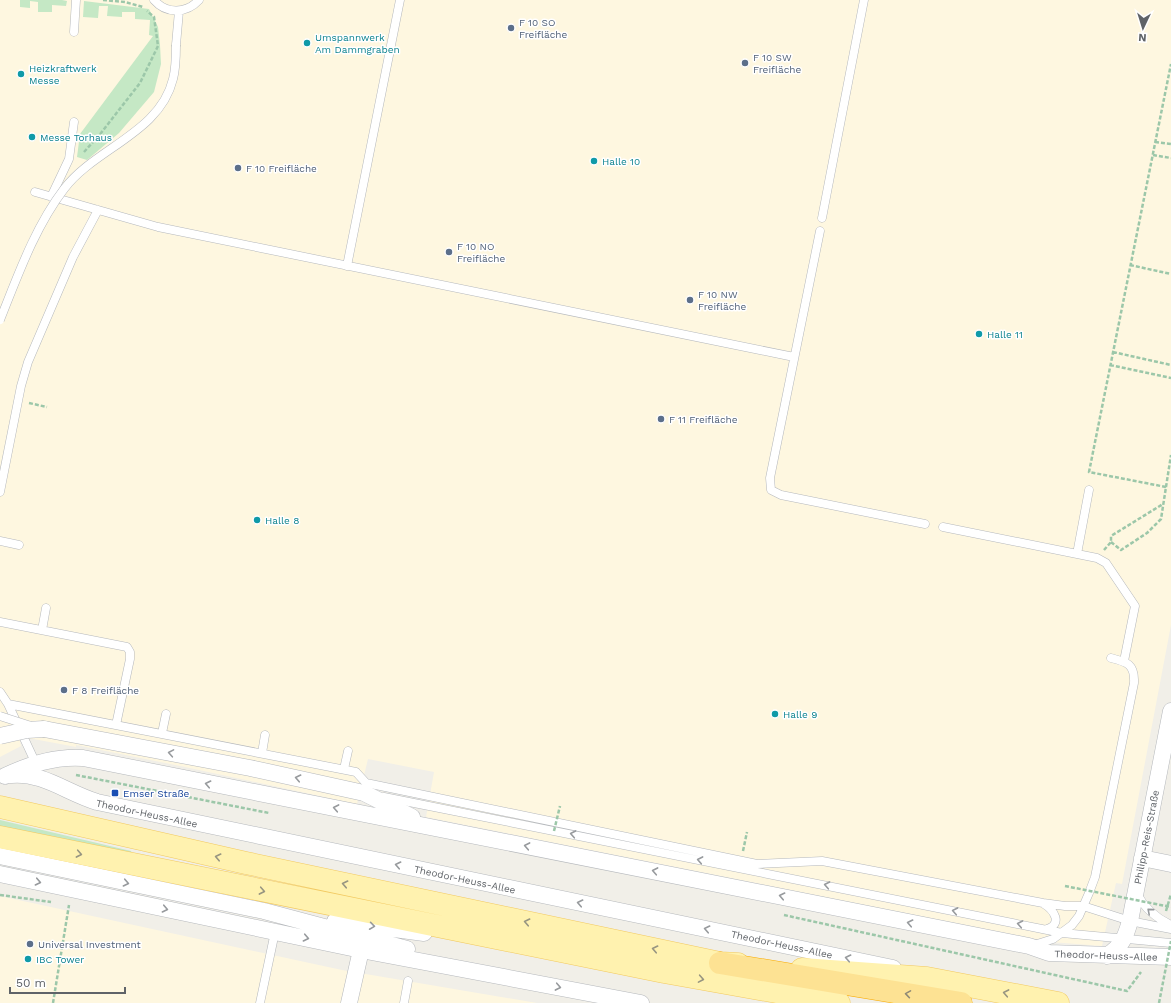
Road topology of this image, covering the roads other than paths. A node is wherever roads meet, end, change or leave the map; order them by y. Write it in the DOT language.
graph roads {
  1 [pos="76,0"];
  2 [pos="154,0"];
  3 [pos="199,0"];
  4 [pos="400,0"];
  5 [pos="864,0"];
  6 [pos="178,11"];
  7 [pos="74,32"];
  8 [pos="74,122"];
  9 [pos="35,192"];
  10 [pos="51,197"];
  11 [pos="98,210"];
  12 [pos="822,218"];
  13 [pos="820,231"];
  14 [pos="347,266"];
  15 [pos="0,320"];
  16 [pos="794,357"];
  17 [pos="1089,490"];
  18 [pos="0,492"];
  19 [pos="925,524"];
  20 [pos="943,527"];
  21 [pos="0,541"];
  22 [pos="19,545"];
  23 [pos="1076,554"];
  24 [pos="46,608"];
  25 [pos="0,622"];
  26 [pos="42,630"];
  27 [pos="1111,658"];
  28 [pos="1124,661"];
  29 [pos="0,692"];
  30 [pos="8,704"];
  31 [pos="1171,711"];
  32 [pos="166,714"];
  33 [pos="0,716"];
  34 [pos="116,725"];
  35 [pos="44,729"];
  36 [pos="162,733"];
  37 [pos="265,734"];
  38 [pos="0,736"];
  39 [pos="348,751"];
  40 [pos="262,753"];
  41 [pos="35,763"];
  42 [pos="344,769"];
  43 [pos="3,777"];
  44 [pos="44,779"];
  45 [pos="364,793"];
  46 [pos="426,805"];
  47 [pos="0,807"];
  48 [pos="397,810"];
  49 [pos="363,814"];
  50 [pos="429,826"];
  51 [pos="0,837"];
  52 [pos="0,856"];
  53 [pos="1142,858"];
  54 [pos="1171,864"];
  55 [pos="0,874"];
  56 [pos="1136,890"];
  57 [pos="1043,903"];
  58 [pos="1083,906"];
  59 [pos="264,911"];
  60 [pos="1130,921"];
  61 [pos="1171,925"];
  62 [pos="1047,929"];
  63 [pos="1171,929"];
  64 [pos="275,932"];
  65 [pos="1062,933"];
  66 [pos="1125,938"];
  67 [pos="1171,942"];
  68 [pos="1029,946"];
  69 [pos="361,950"];
  70 [pos="580,955"];
  71 [pos="1107,956"];
  72 [pos="1171,957"];
  73 [pos="720,963"];
  74 [pos="927,978"];
  75 [pos="408,981"];
  76 [pos="538,984"];
  77 [pos="260,1003"];
  78 [pos="349,1003"];
  79 [pos="404,1003"];
  80 [pos="641,1003"];
  81 [pos="839,1003"];
  82 [pos="960,1003"];
  83 [pos="1058,1003"];
  1 -- 7 [label="lane"];
  2 -- 6 [label="lane"];
  3 -- 6 [label="lane"];
  4 -- 14 [label="lane"];
  5 -- 12 [label="lane"];
  6 -- 15 [label="lane, bridge"];
  8 -- 10 [label="lane"];
  9 -- 10 [label="lane"];
  10 -- 11 [label="lane"];
  11 -- 14 [label="lane"];
  11 -- 18 [label="lane"];
  13 -- 16 [label="lane"];
  14 -- 16 [label="lane"];
  16 -- 19 [label="lane"];
  17 -- 23 [label="lane"];
  20 -- 23 [label="lane"];
  21 -- 22 [label="lane"];
  23 -- 28 [label="lane"];
  24 -- 26 [label="lane"];
  25 -- 26 [label="lane"];
  26 -- 34 [label="lane"];
  27 -- 28 [label="lane"];
  28 -- 58 [label="lane"];
  29 -- 30 [label="lane"];
  30 -- 34 [label="lane"];
  30 -- 41 [label="lane"];
  31 -- 53 [label="street, Philipp-Reis-Straße"];
  32 -- 36 [label="lane"];
  33 -- 35 [label="lane, bridge"];
  34 -- 36 [label="lane"];
  35 -- 38 [label="street, Theodor-Heuss-Allee, bridge"];
  45 -- 35 [label="street, Theodor-Heuss-Allee, one-way"];
  36 -- 40 [label="lane"];
  37 -- 40 [label="lane"];
  39 -- 42 [label="lane"];
  40 -- 42 [label="lane"];
  41 -- 43 [label="street, Theodor-Heuss-Allee"];
  41 -- 44 [label="lane"];
  49 -- 41 [label="street, Theodor-Heuss-Allee, one-way"];
  42 -- 57 [label="lane"];
  43 -- 44 [label="street, Theodor-Heuss-Allee"];
  74 -- 44 [label="street, Theodor-Heuss-Allee, one-way"];
  45 -- 46 [label="lane"];
  45 -- 48 [label="street, Theodor-Heuss-Allee"];
  46 -- 48 [label="lane"];
  62 -- 46 [label="lane, one-way"];
  73 -- 47 [label="main road, Theodor-Heuss-Allee, one-way"];
  48 -- 49 [label="lane"];
  48 -- 50 [label="street, Theodor-Heuss-Allee"];
  49 -- 50 [label="street, Theodor-Heuss-Allee"];
  68 -- 50 [label="street, Theodor-Heuss-Allee, one-way"];
  51 -- 70 [label="main road, one-way"];
  52 -- 59 [label="street, one-way"];
  53 -- 54 [label="street"];
  53 -- 56 [label="street, Philipp-Reis-Straße"];
  55 -- 64 [label="street, one-way"];
  56 -- 60 [label="street, Philipp-Reis-Straße"];
  61 -- 56 [label="lane, one-way"];
  57 -- 58 [label="lane"];
  57 -- 62 [label="lane"];
  58 -- 60 [label="lane"];
  58 -- 65 [label="lane"];
  59 -- 70 [label="street, one-way"];
  59 -- 76 [label="street"];
  60 -- 63 [label="lane"];
  60 -- 66 [label="street, Philipp-Reis-Straße"];
  62 -- 65 [label="lane"];
  64 -- 69 [label="street, one-way"];
  64 -- 77 [label="lane"];
  65 -- 66 [label="lane"];
  65 -- 68 [label="lane"];
  66 -- 67 [label="lane"];
  66 -- 71 [label="street, Philipp-Reis-Straße"];
  68 -- 71 [label="street, Theodor-Heuss-Allee"];
  69 -- 76 [label="street"];
  69 -- 78 [label="street"];
  70 -- 81 [label="main road, one-way"];
  71 -- 72 [label="street, Theodor-Heuss-Allee"];
  73 -- 74 [label="main road, Theodor-Heuss-Allee"];
  82 -- 73 [label="highway, Theodor-Heuss-Allee, one-way"];
  83 -- 74 [label="main road, Theodor-Heuss-Allee, one-way"];
  75 -- 79 [label="lane"];
  76 -- 80 [label="street, one-way"];
}
